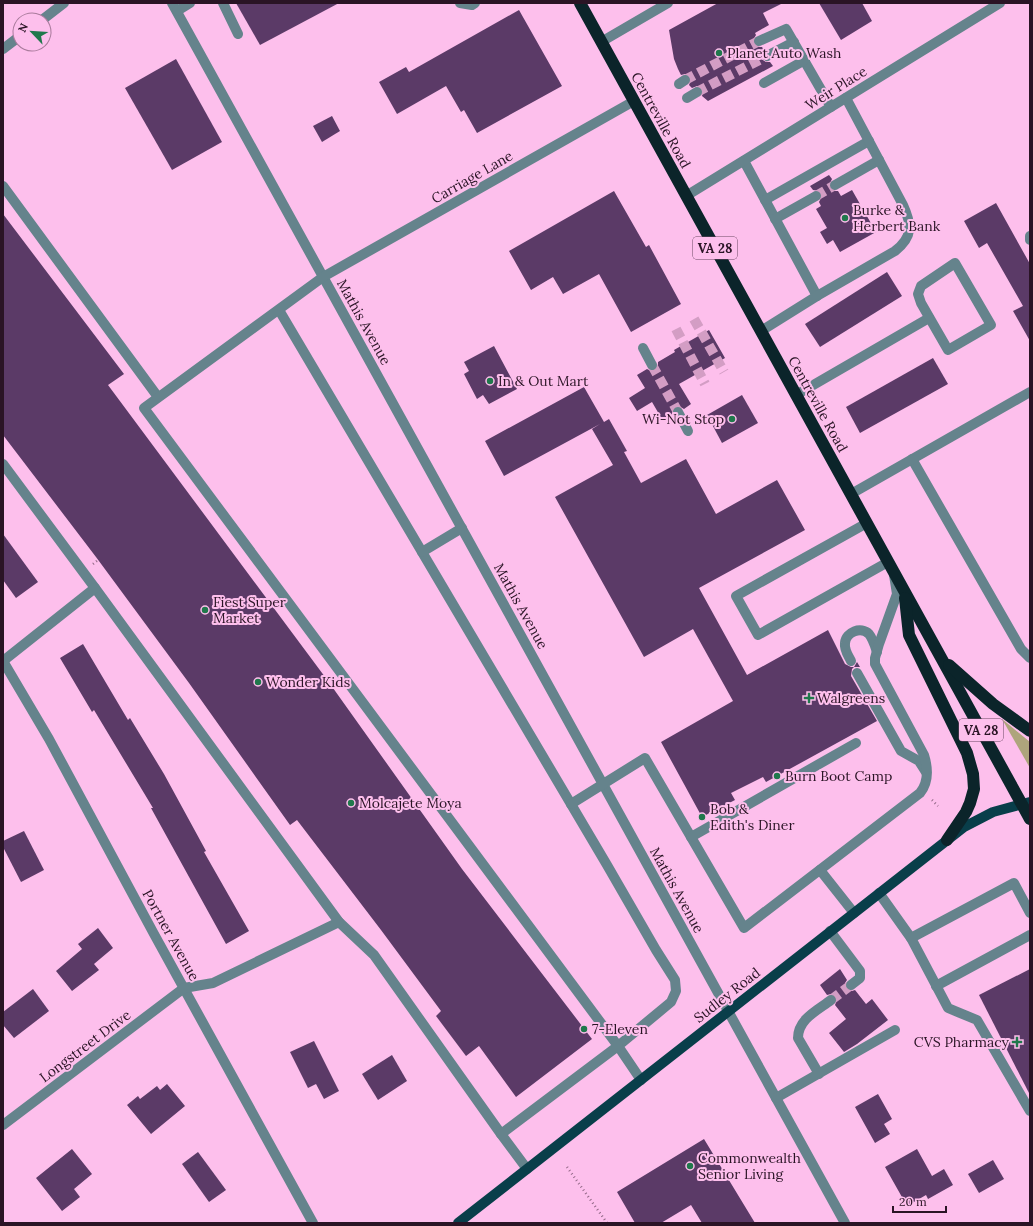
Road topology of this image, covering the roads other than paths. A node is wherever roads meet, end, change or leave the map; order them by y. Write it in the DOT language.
graph roads {
  1 [pos="64,3"];
  2 [pos="190,3"];
  3 [pos="223,3"];
  4 [pos="460,3"];
  5 [pos="475,3"];
  6 [pos="580,3"];
  7 [pos="668,3"];
  8 [pos="1000,3"];
  9 [pos="174,7"];
  10 [pos="52,12"];
  11 [pos="238,34"];
  12 [pos="759,41"];
  13 [pos="12,42"];
  14 [pos="601,42"];
  15 [pos="794,42"];
  16 [pos="3,49"];
  17 [pos="767,56"];
  18 [pos="805,60"];
  19 [pos="764,83"];
  20 [pos="697,92"];
  21 [pos="687,98"];
  22 [pos="846,98"];
  23 [pos="634,101"];
  24 [pos="832,107"];
  25 [pos="869,141"];
  26 [pos="879,160"];
  27 [pos="744,161"];
  28 [pos="835,185"];
  29 [pos="3,186"];
  30 [pos="686,196"];
  31 [pos="816,196"];
  32 [pos="765,200"];
  33 [pos="775,219"];
  34 [pos="1030,236"];
  35 [pos="1030,240"];
  36 [pos="323,277"];
  37 [pos="817,296"];
  38 [pos="279,310"];
  39 [pos="929,318"];
  40 [pos="761,331"];
  41 [pos="643,348"];
  42 [pos="652,365"];
  43 [pos="1030,392"];
  44 [pos="796,396"];
  45 [pos="158,397"];
  46 [pos="678,412"];
  47 [pos="688,431"];
  48 [pos="912,459"];
  49 [pos="3,464"];
  50 [pos="851,494"];
  51 [pos="867,523"];
  52 [pos="462,528"];
  53 [pos="422,552"];
  54 [pos="891,567"];
  55 [pos="95,588"];
  56 [pos="904,591"];
  57 [pos="1026,647"];
  58 [pos="877,652"];
  59 [pos="940,657"];
  60 [pos="1030,658"];
  61 [pos="3,661"];
  62 [pos="851,661"];
  63 [pos="857,672"];
  64 [pos="1030,731"];
  65 [pos="856,743"];
  66 [pos="927,776"];
  67 [pos="602,784"];
  68 [pos="1026,803"];
  69 [pos="571,804"];
  70 [pos="1030,819"];
  71 [pos="691,837"];
  72 [pos="947,840"];
  73 [pos="820,870"];
  74 [pos="879,893"];
  75 [pos="854,913"];
  76 [pos="1030,913"];
  77 [pos="339,922"];
  78 [pos="830,931"];
  79 [pos="1030,935"];
  80 [pos="910,938"];
  81 [pos="851,985"];
  82 [pos="936,986"];
  83 [pos="184,988"];
  84 [pos="831,1000"];
  85 [pos="728,1011"];
  86 [pos="895,1030"];
  87 [pos="618,1046"];
  88 [pos="819,1074"];
  89 [pos="641,1080"];
  90 [pos="776,1098"];
  91 [pos="1030,1111"];
  92 [pos="3,1126"];
  93 [pos="501,1134"];
  94 [pos="527,1169"];
  95 [pos="313,1223"];
  96 [pos="458,1223"];
  97 [pos="845,1223"];
  1 -- 10 [label="street"];
  2 -- 9 [label="street"];
  3 -- 11 [label="street"];
  4 -- 5 [label="street"];
  6 -- 14 [label="highway, Centreville Road / VA 28"];
  7 -- 14 [label="street"];
  8 -- 22 [label="street, Weir Place"];
  9 -- 36 [label="street, Mathis Avenue"];
  12 -- 15 [label="street"];
  13 -- 16 [label="street"];
  14 -- 23 [label="highway, Centreville Road / VA 28"];
  15 -- 17 [label="street"];
  15 -- 18 [label="street"];
  18 -- 19 [label="street"];
  18 -- 24 [label="street"];
  20 -- 21 [label="street"];
  22 -- 24 [label="street, Weir Place"];
  22 -- 25 [label="street"];
  23 -- 30 [label="highway, Centreville Road / VA 28"];
  23 -- 36 [label="street, Carriage Lane"];
  24 -- 27 [label="street, Weir Place"];
  25 -- 26 [label="street"];
  25 -- 32 [label="street"];
  26 -- 28 [label="street"];
  26 -- 37 [label="street"];
  27 -- 30 [label="street, Weir Place"];
  27 -- 32 [label="street"];
  29 -- 45 [label="street"];
  30 -- 40 [label="highway, Centreville Road / VA 28"];
  31 -- 33 [label="street"];
  32 -- 33 [label="street"];
  33 -- 37 [label="street"];
  34 -- 35 [label="street"];
  36 -- 38 [label="street, Carriage Lane"];
  36 -- 52 [label="street, Mathis Avenue"];
  37 -- 40 [label="street"];
  38 -- 45 [label="street, Carriage Lane"];
  38 -- 53 [label="street"];
  39 -- 39 [label="street"];
  39 -- 44 [label="street"];
  40 -- 44 [label="highway, Centreville Road / VA 28"];
  41 -- 42 [label="street"];
  43 -- 48 [label="street"];
  44 -- 50 [label="highway, Centreville Road / VA 28"];
  45 -- 87 [label="street, Carriage Lane"];
  46 -- 47 [label="street"];
  48 -- 50 [label="street"];
  48 -- 57 [label="street"];
  49 -- 55 [label="street"];
  50 -- 51 [label="highway, Centreville Road / VA 28"];
  51 -- 54 [label="highway, Centreville Road / VA 28"];
  51 -- 54 [label="street"];
  52 -- 53 [label="street"];
  52 -- 67 [label="street, Mathis Avenue"];
  53 -- 69 [label="street"];
  54 -- 56 [label="highway, Centreville Road / VA 28"];
  54 -- 58 [label="street"];
  55 -- 61 [label="street"];
  55 -- 77 [label="street"];
  56 -- 59 [label="highway, Centreville Road / VA 28"];
  56 -- 72 [label="highway"];
  57 -- 60 [label="street"];
  58 -- 62 [label="street"];
  58 -- 66 [label="street"];
  59 -- 64 [label="highway"];
  59 -- 68 [label="highway, Centreville Road / VA 28"];
  61 -- 83 [label="street, Portner Avenue"];
  63 -- 66 [label="street"];
  65 -- 71 [label="street"];
  66 -- 73 [label="street"];
  67 -- 69 [label="street"];
  67 -- 71 [label="street"];
  67 -- 85 [label="street, Mathis Avenue"];
  68 -- 70 [label="highway, Centreville Road / VA 28"];
  68 -- 72 [label="main road, Sudley Road"];
  69 -- 87 [label="street"];
  71 -- 73 [label="street"];
  72 -- 74 [label="main road, Sudley Road"];
  73 -- 75 [label="street"];
  74 -- 75 [label="main road, Sudley Road"];
  74 -- 80 [label="street"];
  75 -- 78 [label="main road, Sudley Road"];
  76 -- 80 [label="street"];
  77 -- 83 [label="street"];
  77 -- 93 [label="street"];
  78 -- 81 [label="street"];
  78 -- 85 [label="main road, Sudley Road"];
  79 -- 82 [label="street"];
  80 -- 82 [label="street"];
  82 -- 91 [label="street"];
  83 -- 92 [label="street, Longstreet Drive"];
  83 -- 95 [label="street, Portner Avenue"];
  84 -- 88 [label="street"];
  85 -- 89 [label="main road, Sudley Road"];
  85 -- 90 [label="street, Mathis Avenue"];
  86 -- 88 [label="street"];
  87 -- 89 [label="street"];
  87 -- 93 [label="street"];
  88 -- 90 [label="street"];
  89 -- 94 [label="main road, Sudley Road"];
  90 -- 97 [label="street, Mathis Avenue"];
  93 -- 94 [label="street"];
  94 -- 96 [label="main road, Sudley Road"];
}
